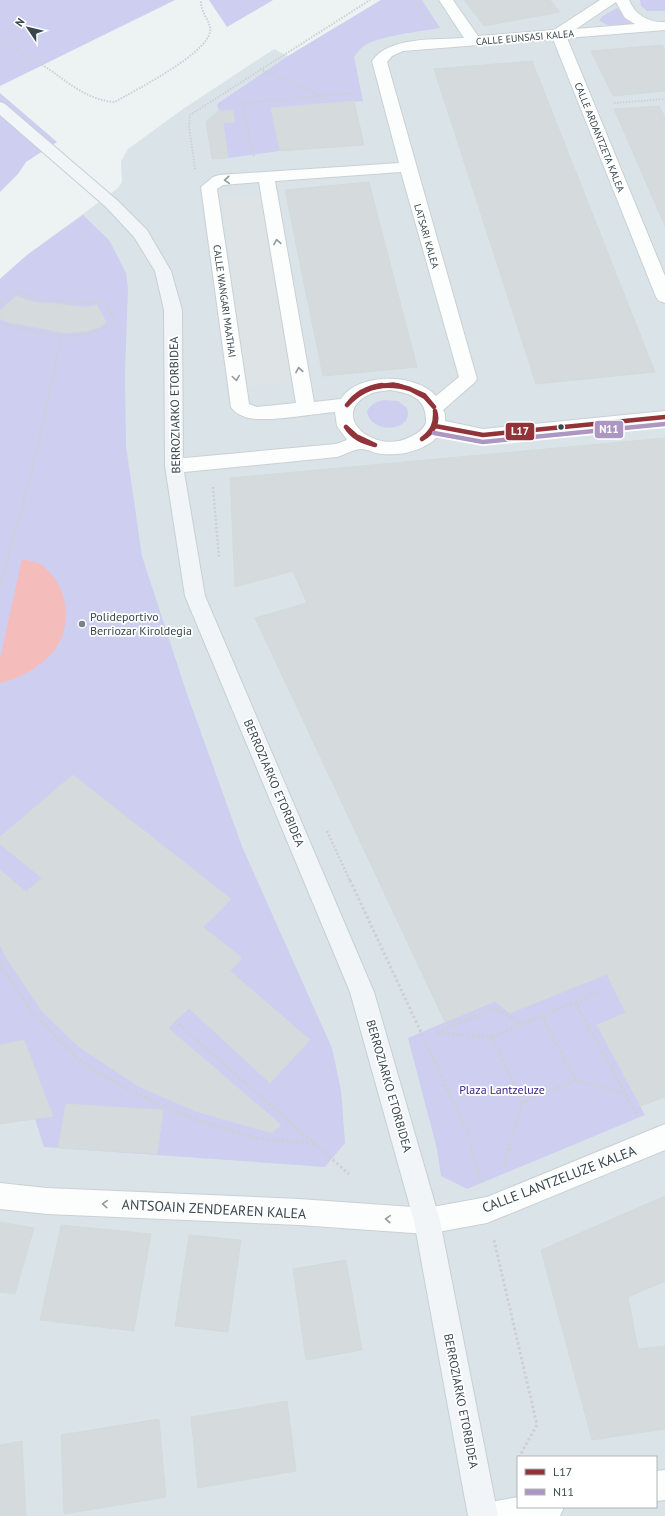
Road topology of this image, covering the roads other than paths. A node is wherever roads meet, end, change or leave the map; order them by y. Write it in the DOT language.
graph roads {
  1 [pos="446,0"];
  2 [pos="610,0"];
  3 [pos="622,0"];
  4 [pos="593,4"];
  5 [pos="660,27"];
  6 [pos="558,34"];
  7 [pos="474,41"];
  8 [pos="387,52"];
  9 [pos="0,107"];
  10 [pos="408,166"];
  11 [pos="266,177"];
  12 [pos="665,297"];
  13 [pos="346,404"];
  14 [pos="306,408"];
  15 [pos="435,417"];
  16 [pos="665,417"];
  17 [pos="361,442"];
  18 [pos="174,466"];
  19 [pos="665,1137"];
  20 [pos="0,1196"];
  21 [pos="427,1222"];
  22 [pos="542,1508"];
  23 [pos="483,1516"];
  24 [pos="496,1516"];
  1 -- 7 [label="street"];
  2 -- 4 [label="street"];
  3 -- 5 [label="street"];
  4 -- 6 [label="street"];
  5 -- 6 [label="street, CALLE EUNSASI KALEA"];
  6 -- 7 [label="street, CALLE EUNSASI KALEA"];
  6 -- 12 [label="street, CALLE ARDANTZETA KALEA"];
  7 -- 8 [label="street, CALLE EUNSASI KALEA"];
  8 -- 10 [label="street, LATSARI KALEA"];
  9 -- 18 [label="street, BERROZIARKO ETORBIDEA"];
  10 -- 11 [label="street, CALLE WANGARI MAATHAI"];
  10 -- 15 [label="street, LATSARI KALEA"];
  14 -- 11 [label="street, one-way"];
  11 -- 14 [label="street, CALLE WANGARI MAATHAI, one-way"];
  13 -- 14 [label="street, CALLE WANGARI MAATHAI"];
  13 -- 15 [label="street"];
  13 -- 17 [label="street"];
  15 -- 16 [label="street"];
  15 -- 17 [label="street"];
  17 -- 18 [label="street"];
  18 -- 21 [label="street, BERROZIARKO ETORBIDEA"];
  19 -- 21 [label="street, CALLE LANTZELUZE KALEA"];
  21 -- 20 [label="street, ANTSOAIN ZENDEAREN KALEA, one-way"];
  21 -- 23 [label="street, BERROZIARKO ETORBIDEA"];
  22 -- 24 [label="street"];
}
